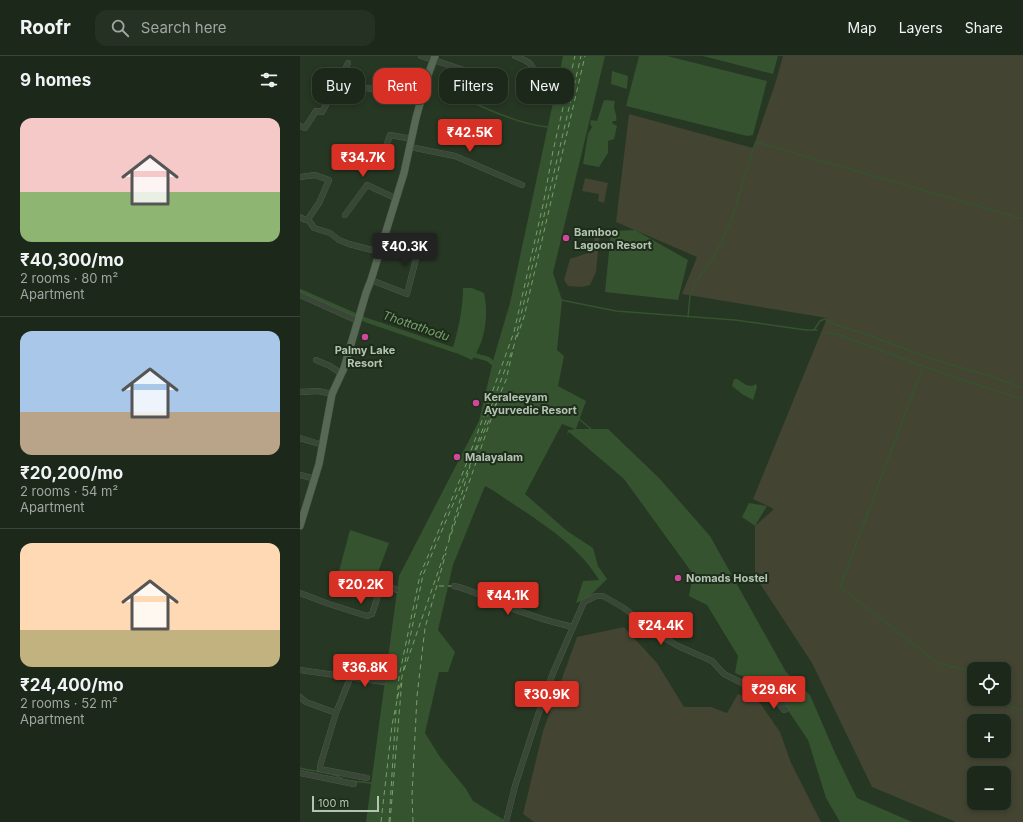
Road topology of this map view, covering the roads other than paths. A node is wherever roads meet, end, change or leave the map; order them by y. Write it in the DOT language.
graph roads {
  1 [pos="421,56"];
  2 [pos="515,56"];
  3 [pos="434,58"];
  4 [pos="348,63"];
  5 [pos="346,68"];
  6 [pos="431,68"];
  7 [pos="462,68"];
  8 [pos="533,68"];
  9 [pos="327,104"];
  10 [pos="420,104"];
  11 [pos="300,126"];
  12 [pos="411,143"];
  13 [pos="385,150"];
  14 [pos="300,177"];
  15 [pos="522,185"];
  16 [pos="397,199"];
  17 [pos="345,215"];
  18 [pos="300,217"];
  19 [pos="308,220"];
  20 [pos="381,249"];
  21 [pos="372,280"];
  22 [pos="300,295"];
  23 [pos="359,318"];
  24 [pos="316,360"];
  25 [pos="342,374"];
  26 [pos="300,392"];
  27 [pos="332,394"];
  28 [pos="300,438"];
  29 [pos="323,445"];
  30 [pos="300,475"];
  31 [pos="315,479"];
  32 [pos="300,526"];
  33 [pos="454,586"];
  34 [pos="397,590"];
  35 [pos="300,593"];
  36 [pos="573,627"];
  37 [pos="300,670"];
  38 [pos="349,678"];
  39 [pos="384,682"];
  40 [pos="300,697"];
  41 [pos="786,709"];
  42 [pos="336,713"];
  43 [pos="300,773"];
  44 [pos="367,778"];
  45 [pos="354,784"];
  46 [pos="506,822"];
  1 -- 3 [label="street"];
  2 -- 8 [label="street"];
  3 -- 6 [label="main road"];
  3 -- 7 [label="street"];
  4 -- 5 [label="street"];
  9 -- 11 [label="street"];
  10 -- 12 [label="main road"];
  12 -- 13 [label="street"];
  12 -- 15 [label="street"];
  12 -- 16 [label="main road"];
  14 -- 19 [label="street"];
  16 -- 17 [label="street"];
  16 -- 20 [label="main road"];
  18 -- 19 [label="street"];
  19 -- 20 [label="street"];
  20 -- 21 [label="main road"];
  20 -- 21 [label="street"];
  21 -- 23 [label="main road"];
  22 -- 23 [label="street"];
  23 -- 25 [label="main road"];
  24 -- 25 [label="street"];
  25 -- 27 [label="main road"];
  26 -- 27 [label="street"];
  27 -- 29 [label="main road"];
  28 -- 29 [label="street"];
  29 -- 31 [label="main road"];
  30 -- 31 [label="street"];
  31 -- 32 [label="main road"];
  33 -- 36 [label="street"];
  34 -- 35 [label="street"];
  36 -- 41 [label="street"];
  36 -- 46 [label="street"];
  37 -- 38 [label="street"];
  38 -- 39 [label="street"];
  38 -- 42 [label="street"];
  40 -- 42 [label="street"];
  42 -- 44 [label="street"];
  43 -- 45 [label="street"];
}
